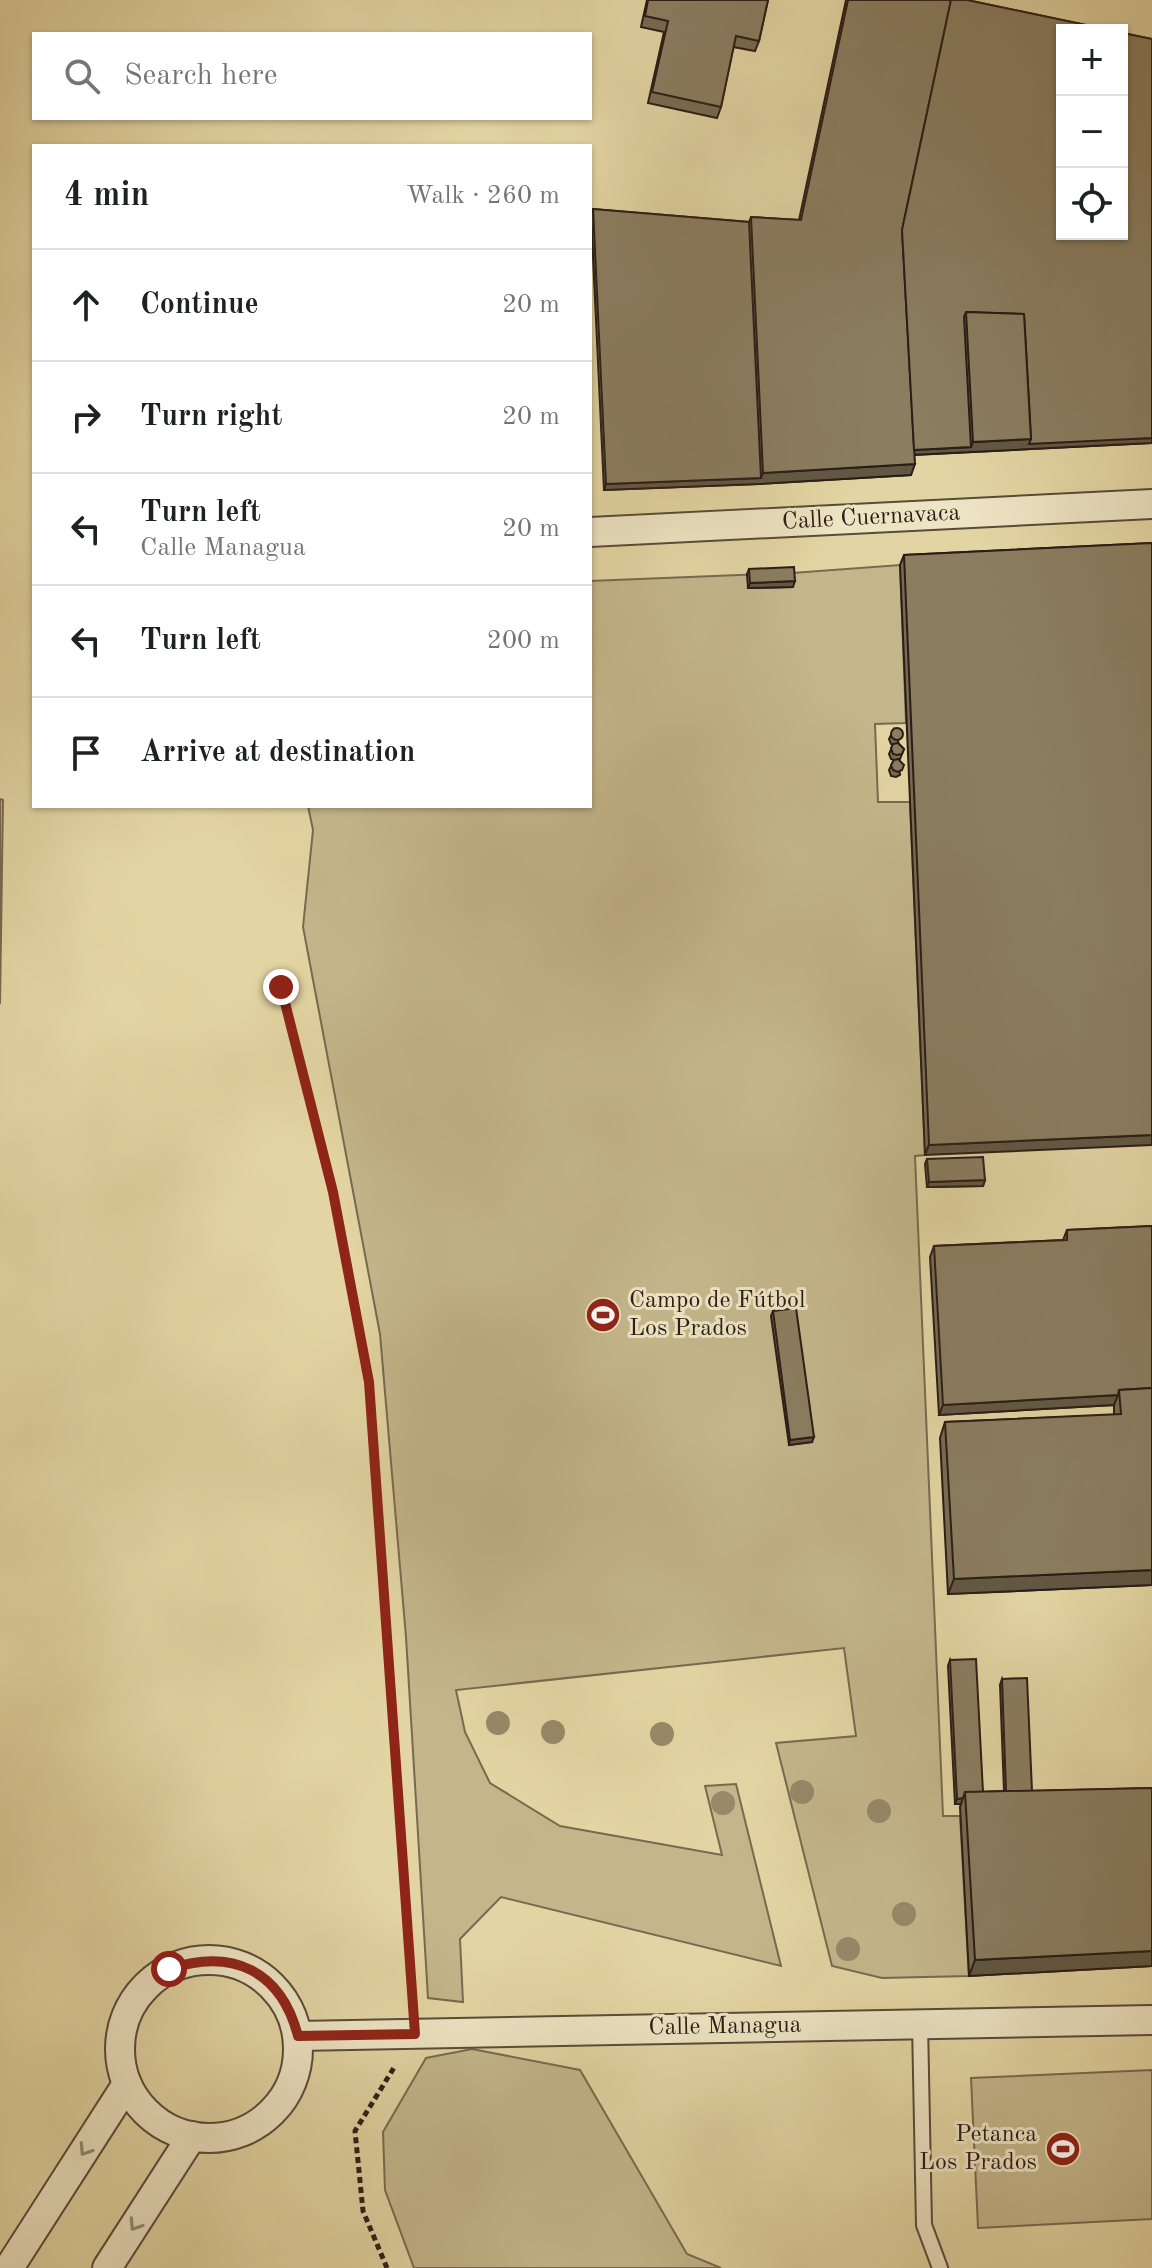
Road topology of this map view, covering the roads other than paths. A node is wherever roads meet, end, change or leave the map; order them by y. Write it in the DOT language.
graph roads {
  1 [pos="1152,504"];
  2 [pos="592,532"];
  3 [pos="1152,2020"];
  4 [pos="920,2023"];
  5 [pos="298,2036"];
  6 [pos="127,2084"];
  7 [pos="192,2136"];
  8 [pos="9,2268"];
  9 [pos="107,2268"];
  10 [pos="940,2268"];
  1 -- 2 [label="street, Calle Cuernavaca"];
  3 -- 4 [label="street, Calle Managua"];
  4 -- 5 [label="street, Calle Managua"];
  4 -- 10 [label="lane"];
  5 -- 6 [label="street"];
  5 -- 7 [label="street"];
  6 -- 7 [label="street"];
  6 -- 8 [label="street, one-way"];
  7 -- 9 [label="street, one-way"];
}
